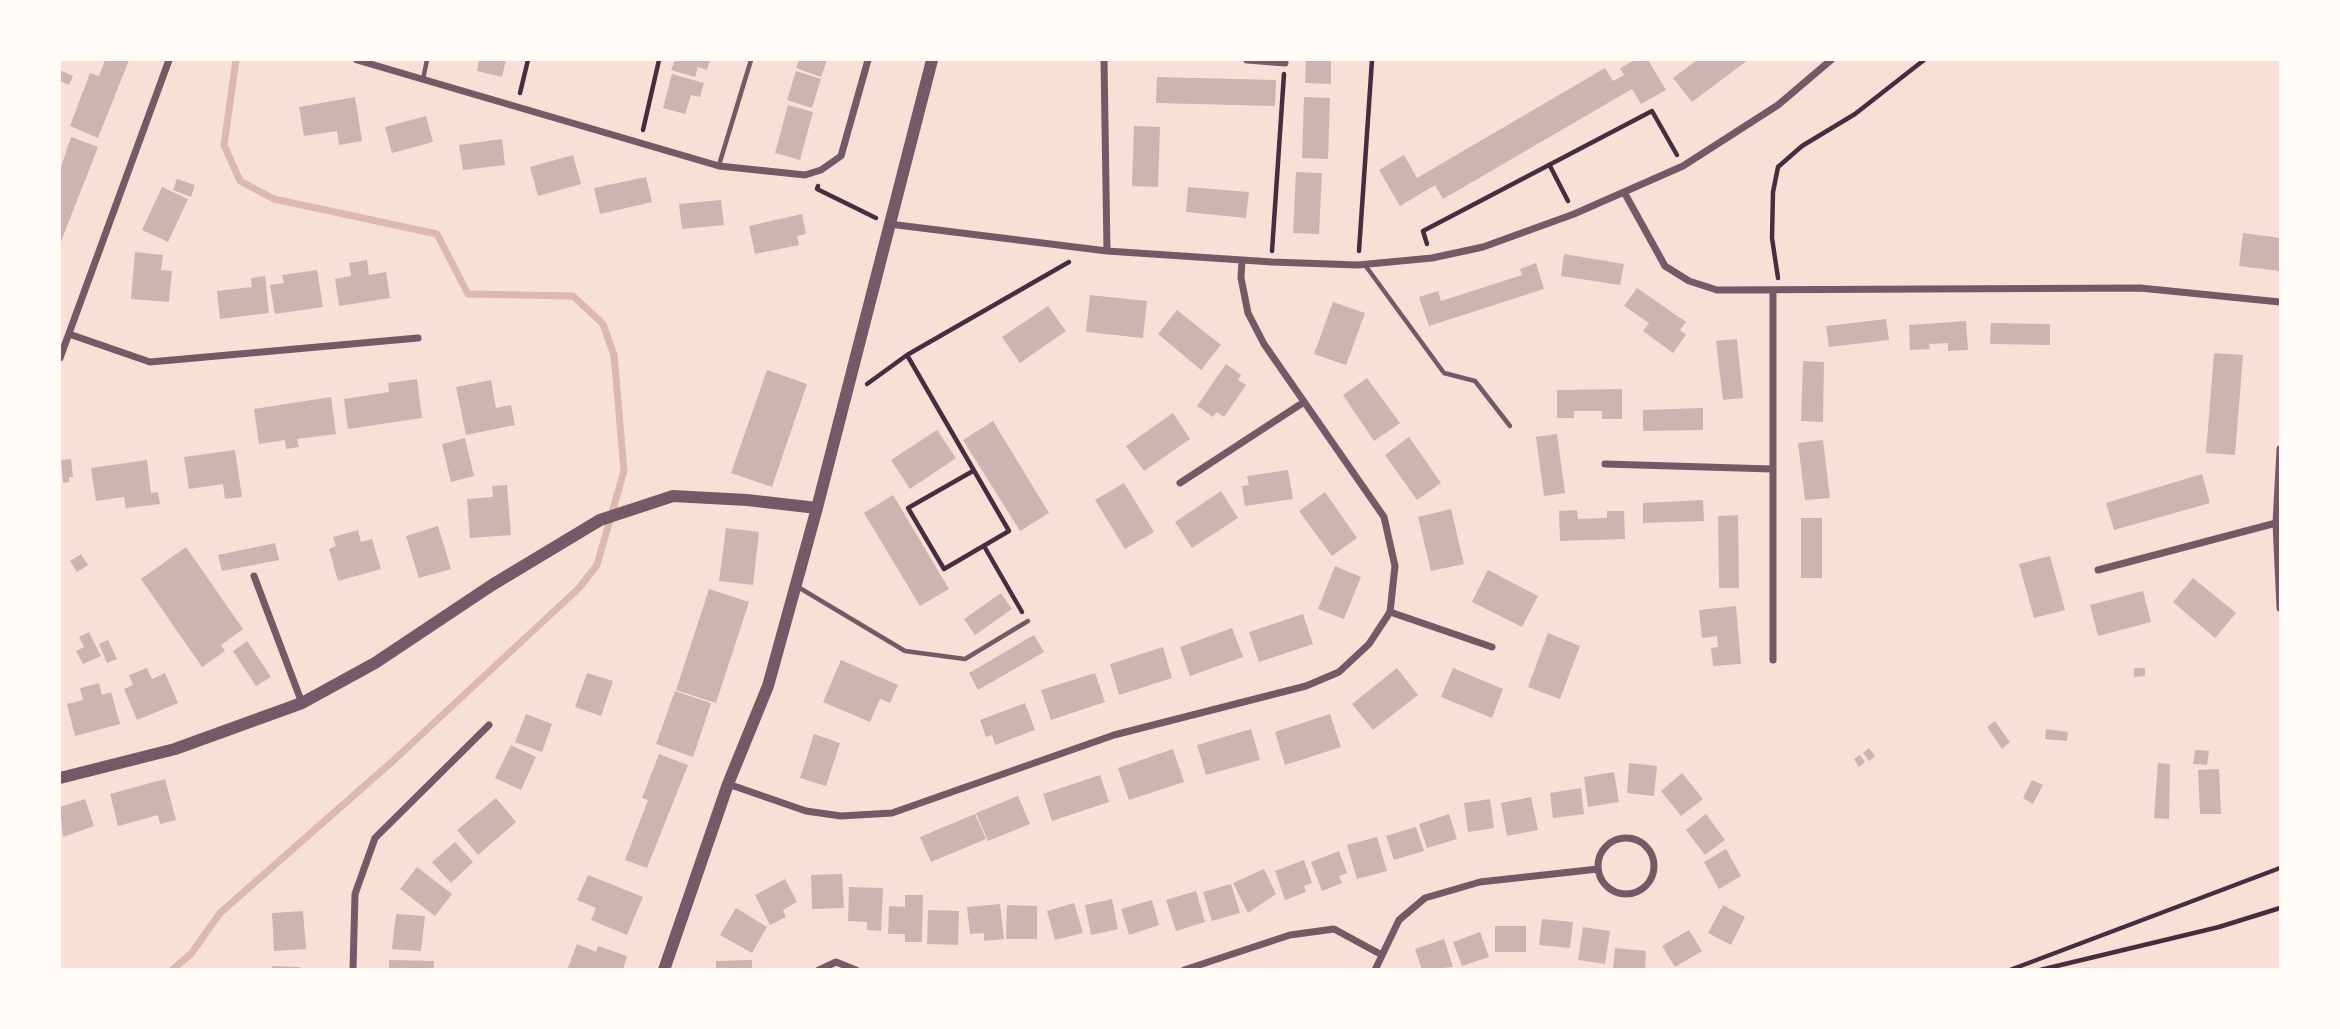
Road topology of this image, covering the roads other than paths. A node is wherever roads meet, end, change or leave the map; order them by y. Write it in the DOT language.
graph roads {
  1 [pos="169,60"];
  2 [pos="357,60"];
  3 [pos="427,60"];
  4 [pos="751,60"];
  5 [pos="868,60"];
  6 [pos="932,60"];
  7 [pos="1104,60"];
  8 [pos="1247,60"];
  9 [pos="1831,60"];
  10 [pos="1285,63"];
  11 [pos="423,80"];
  12 [pos="719,166"];
  13 [pos="1623,192"];
  14 [pos="889,224"];
  15 [pos="1107,251"];
  16 [pos="1242,260"];
  17 [pos="1361,265"];
  18 [pos="1776,290"];
  19 [pos="2280,302"];
  20 [pos="69,334"];
  21 [pos="418,338"];
  22 [pos="60,358"];
  23 [pos="1304,402"];
  24 [pos="1510,426"];
  25 [pos="2280,450"];
  26 [pos="1605,464"];
  27 [pos="1772,469"];
  28 [pos="1180,483"];
  29 [pos="817,508"];
  30 [pos="2276,523"];
  31 [pos="2098,570"];
  32 [pos="254,576"];
  33 [pos="797,587"];
  34 [pos="2280,608"];
  35 [pos="1390,612"];
  36 [pos="1028,621"];
  37 [pos="1492,647"];
  38 [pos="1773,660"];
  39 [pos="302,703"];
  40 [pos="489,725"];
  41 [pos="60,778"];
  42 [pos="728,784"];
  43 [pos="1598,869"];
  44 [pos="1382,955"];
  45 [pos="352,970"];
  46 [pos="664,970"];
  47 [pos="818,970"];
  48 [pos="856,970"];
  49 [pos="1184,970"];
  50 [pos="1374,970"];
  1 -- 20 [label="street"];
  2 -- 11 [label="street"];
  3 -- 11 [label="lane"];
  4 -- 12 [label="lane"];
  5 -- 12 [label="street"];
  6 -- 14 [label="street"];
  7 -- 15 [label="street"];
  8 -- 10 [label="street"];
  9 -- 13 [label="street"];
  11 -- 12 [label="street"];
  13 -- 17 [label="street"];
  13 -- 18 [label="street"];
  14 -- 15 [label="street"];
  14 -- 29 [label="street"];
  15 -- 16 [label="street"];
  16 -- 17 [label="street"];
  16 -- 23 [label="street"];
  17 -- 24 [label="lane"];
  18 -- 19 [label="street"];
  18 -- 27 [label="street"];
  20 -- 21 [label="street"];
  20 -- 22 [label="street"];
  23 -- 28 [label="street"];
  23 -- 35 [label="street"];
  25 -- 30 [label="street"];
  26 -- 27 [label="street"];
  27 -- 38 [label="street"];
  29 -- 33 [label="street"];
  29 -- 39 [label="street"];
  30 -- 31 [label="street"];
  30 -- 34 [label="street"];
  32 -- 39 [label="street"];
  33 -- 36 [label="lane"];
  33 -- 42 [label="street"];
  35 -- 37 [label="street"];
  35 -- 42 [label="street"];
  39 -- 41 [label="street"];
  40 -- 45 [label="street"];
  42 -- 46 [label="street"];
  43 -- 43 [label="street"];
  43 -- 44 [label="street"];
  44 -- 49 [label="street"];
  44 -- 50 [label="street"];
  47 -- 48 [label="street"];
}
